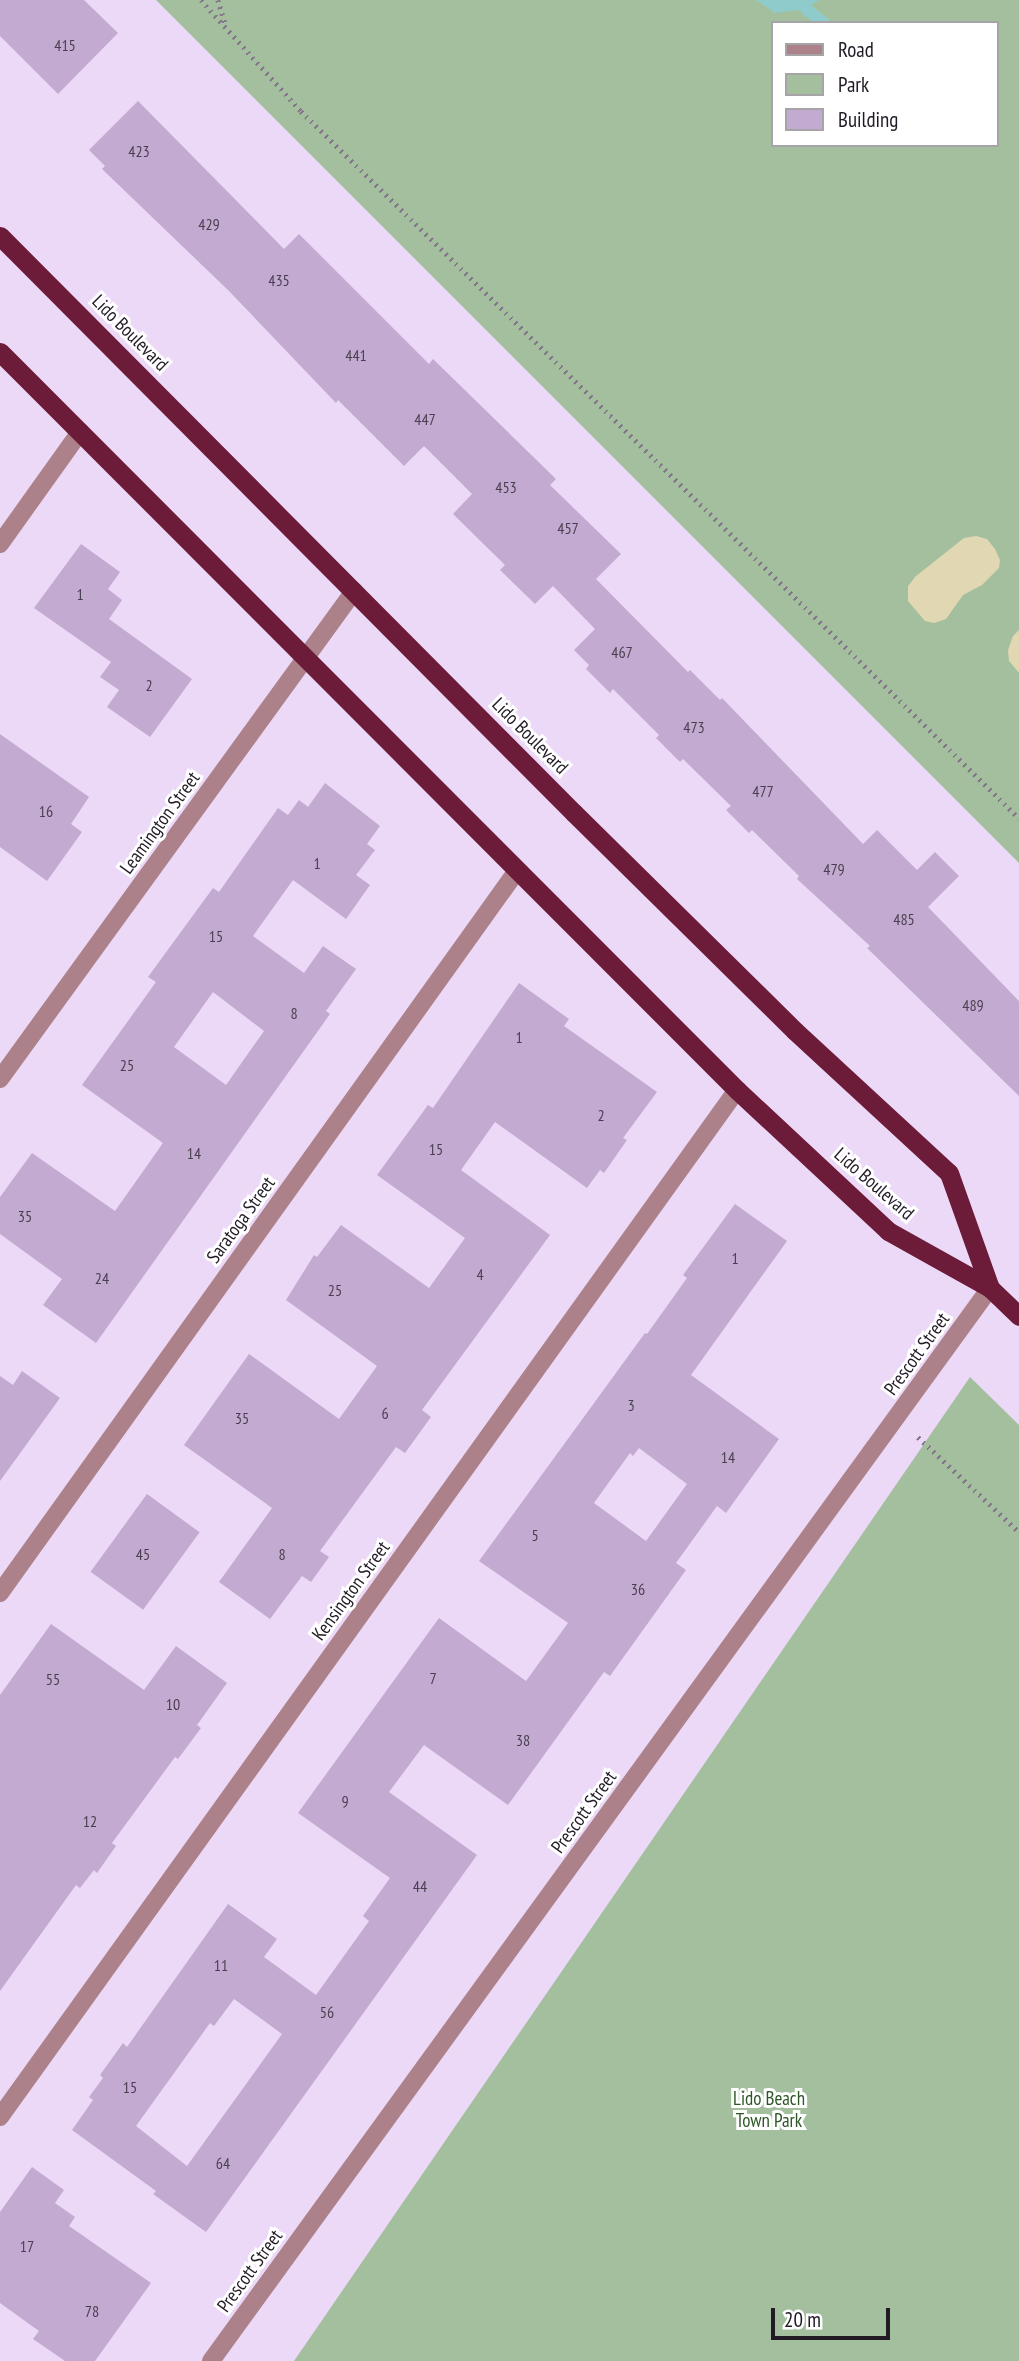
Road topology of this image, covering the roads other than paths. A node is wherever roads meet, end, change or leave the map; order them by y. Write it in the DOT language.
graph roads {
  1 [pos="0,236"];
  2 [pos="0,352"];
  3 [pos="80,432"];
  4 [pos="0,544"];
  5 [pos="354,591"];
  6 [pos="306,657"];
  7 [pos="516,872"];
  8 [pos="0,1079"];
  9 [pos="737,1090"];
  10 [pos="990,1288"];
  11 [pos="1019,1316"];
  12 [pos="0,1593"];
  13 [pos="0,2117"];
  14 [pos="211,2361"];
  1 -- 5 [label="highway, Lido Boulevard"];
  2 -- 3 [label="highway, Lido Boulevard"];
  3 -- 4 [label="street"];
  3 -- 6 [label="highway, Lido Boulevard"];
  5 -- 6 [label="street, Leamington Street"];
  5 -- 10 [label="highway, Lido Boulevard"];
  6 -- 7 [label="highway, Lido Boulevard"];
  6 -- 8 [label="street, Leamington Street"];
  7 -- 9 [label="highway, Lido Boulevard"];
  7 -- 12 [label="street, Saratoga Street"];
  9 -- 10 [label="highway, Lido Boulevard"];
  9 -- 13 [label="street, Kensington Street"];
  10 -- 11 [label="highway, Lido Boulevard"];
  10 -- 14 [label="street, Prescott Street"];
}
